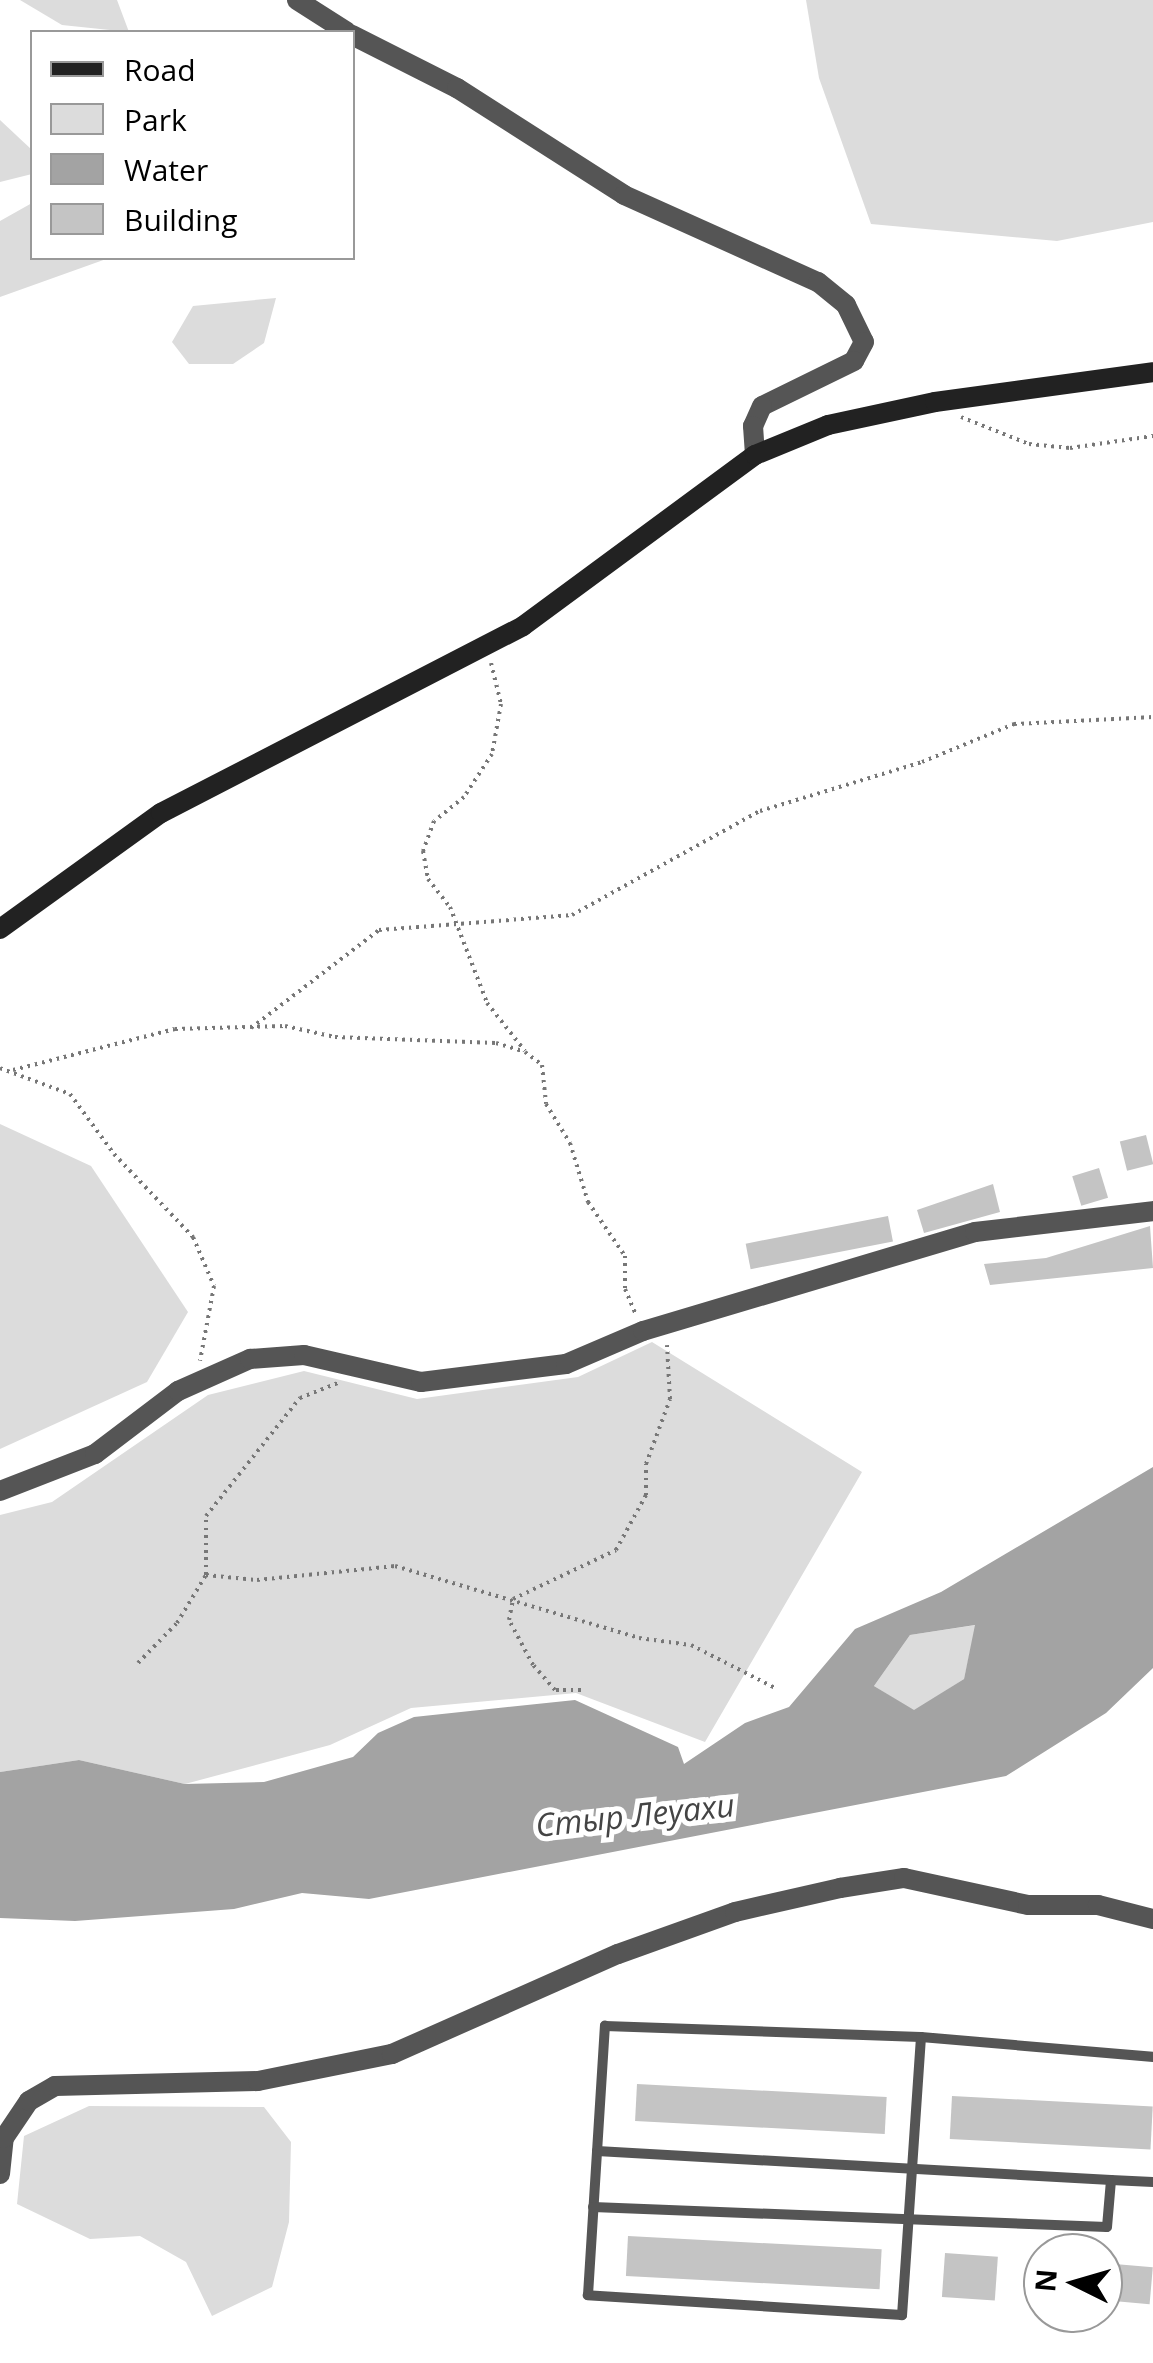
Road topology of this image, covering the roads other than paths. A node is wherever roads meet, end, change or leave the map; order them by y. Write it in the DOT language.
graph roads {
  1 [pos="297,0"];
  2 [pos="344,30"];
  3 [pos="355,37"];
  4 [pos="1153,372"];
  5 [pos="755,455"];
  6 [pos="0,929"];
  7 [pos="1153,1211"];
  8 [pos="0,1492"];
  9 [pos="1153,1919"];
  10 [pos="922,2037"];
  11 [pos="1153,2057"];
  12 [pos="597,2152"];
  13 [pos="912,2167"];
  14 [pos="0,2174"];
  15 [pos="1111,2180"];
  16 [pos="1153,2182"];
  17 [pos="593,2207"];
  18 [pos="908,2224"];
  1 -- 2 [label="street"];
  3 -- 5 [label="street"];
  4 -- 5 [label="main road"];
  5 -- 6 [label="main road"];
  7 -- 8 [label="street"];
  9 -- 14 [label="street"];
  10 -- 11 [label="lane"];
  10 -- 12 [label="lane"];
  10 -- 13 [label="lane"];
  12 -- 13 [label="lane"];
  12 -- 17 [label="lane"];
  13 -- 15 [label="lane"];
  13 -- 18 [label="lane"];
  15 -- 16 [label="lane"];
  15 -- 18 [label="lane"];
  17 -- 18 [label="lane"];
  17 -- 18 [label="lane"];
}
